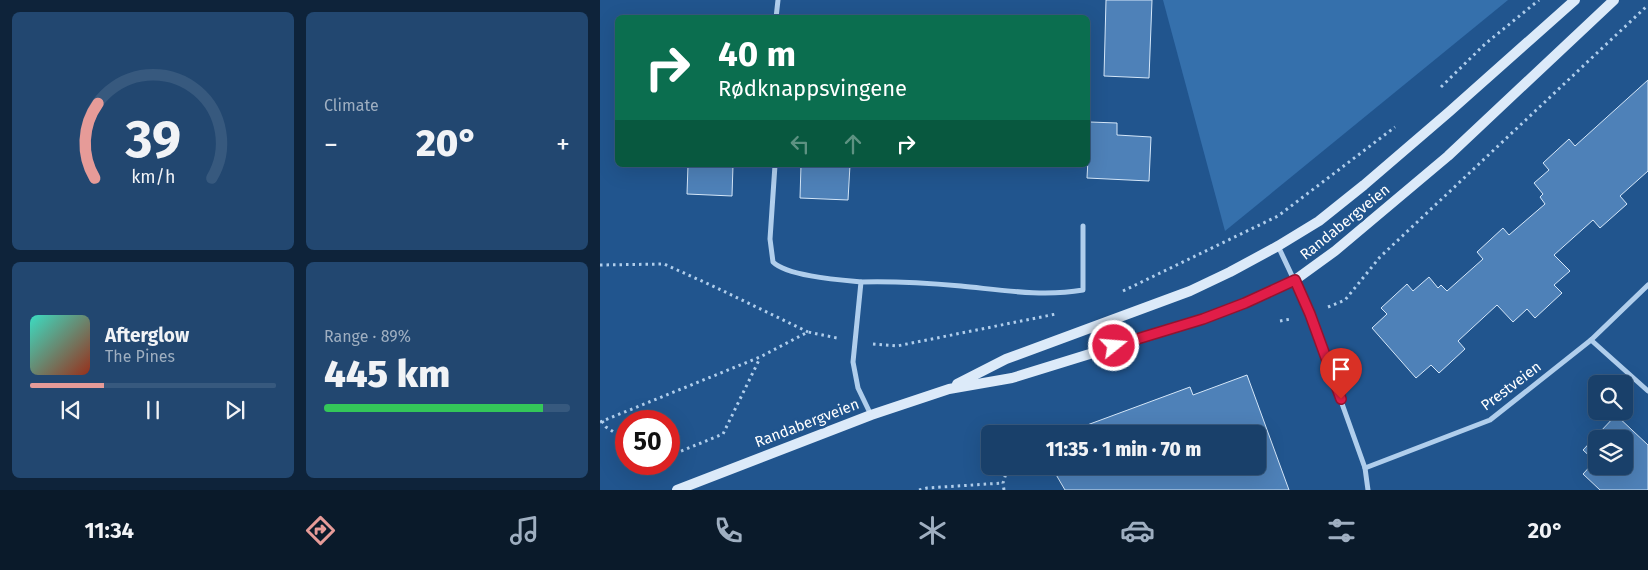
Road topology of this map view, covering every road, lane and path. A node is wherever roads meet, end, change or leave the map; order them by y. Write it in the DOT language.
graph roads {
  1 [pos="778,0"];
  2 [pos="1575,0"];
  3 [pos="1614,0"];
  4 [pos="1648,5"];
  5 [pos="776,15"];
  6 [pos="775,167"];
  7 [pos="1083,226"];
  8 [pos="1278,246"];
  9 [pos="600,265"];
  10 [pos="1295,280"];
  11 [pos="861,282"];
  12 [pos="1648,285"];
  13 [pos="1345,300"];
  14 [pos="808,332"];
  15 [pos="1591,340"];
  16 [pos="760,357"];
  17 [pos="949,388"];
  18 [pos="1648,391"];
  19 [pos="870,415"];
  20 [pos="602,421"];
  21 [pos="615,433"];
  22 [pos="680,452"];
  23 [pos="1365,468"];
  24 [pos="1006,475"];
  25 [pos="1004,483"];
  26 [pos="677,490"];
  27 [pos="919,490"];
  28 [pos="1004,490"];
  29 [pos="1368,490"];
  1 -- 5 [label="street"];
  2 -- 8 [label="main road, Randabergveien"];
  3 -- 10 [label="main road, Randabergveien"];
  4 -- 13 [label="path"];
  6 -- 11 [label="street"];
  7 -- 11 [label="street"];
  8 -- 10 [label="street"];
  8 -- 17 [label="main road, Randabergveien"];
  9 -- 14 [label="path"];
  10 -- 17 [label="main road, Randabergveien"];
  10 -- 23 [label="street"];
  11 -- 19 [label="street"];
  12 -- 15 [label="street, Prestveien"];
  15 -- 18 [label="street"];
  15 -- 23 [label="street, Prestveien"];
  16 -- 22 [label="path"];
  17 -- 19 [label="main road, Randabergveien"];
  19 -- 26 [label="main road, Randabergveien"];
  20 -- 21 [label="path"];
  23 -- 29 [label="street"];
  24 -- 25 [label="path"];
  25 -- 27 [label="path"];
  25 -- 28 [label="path"];
}
